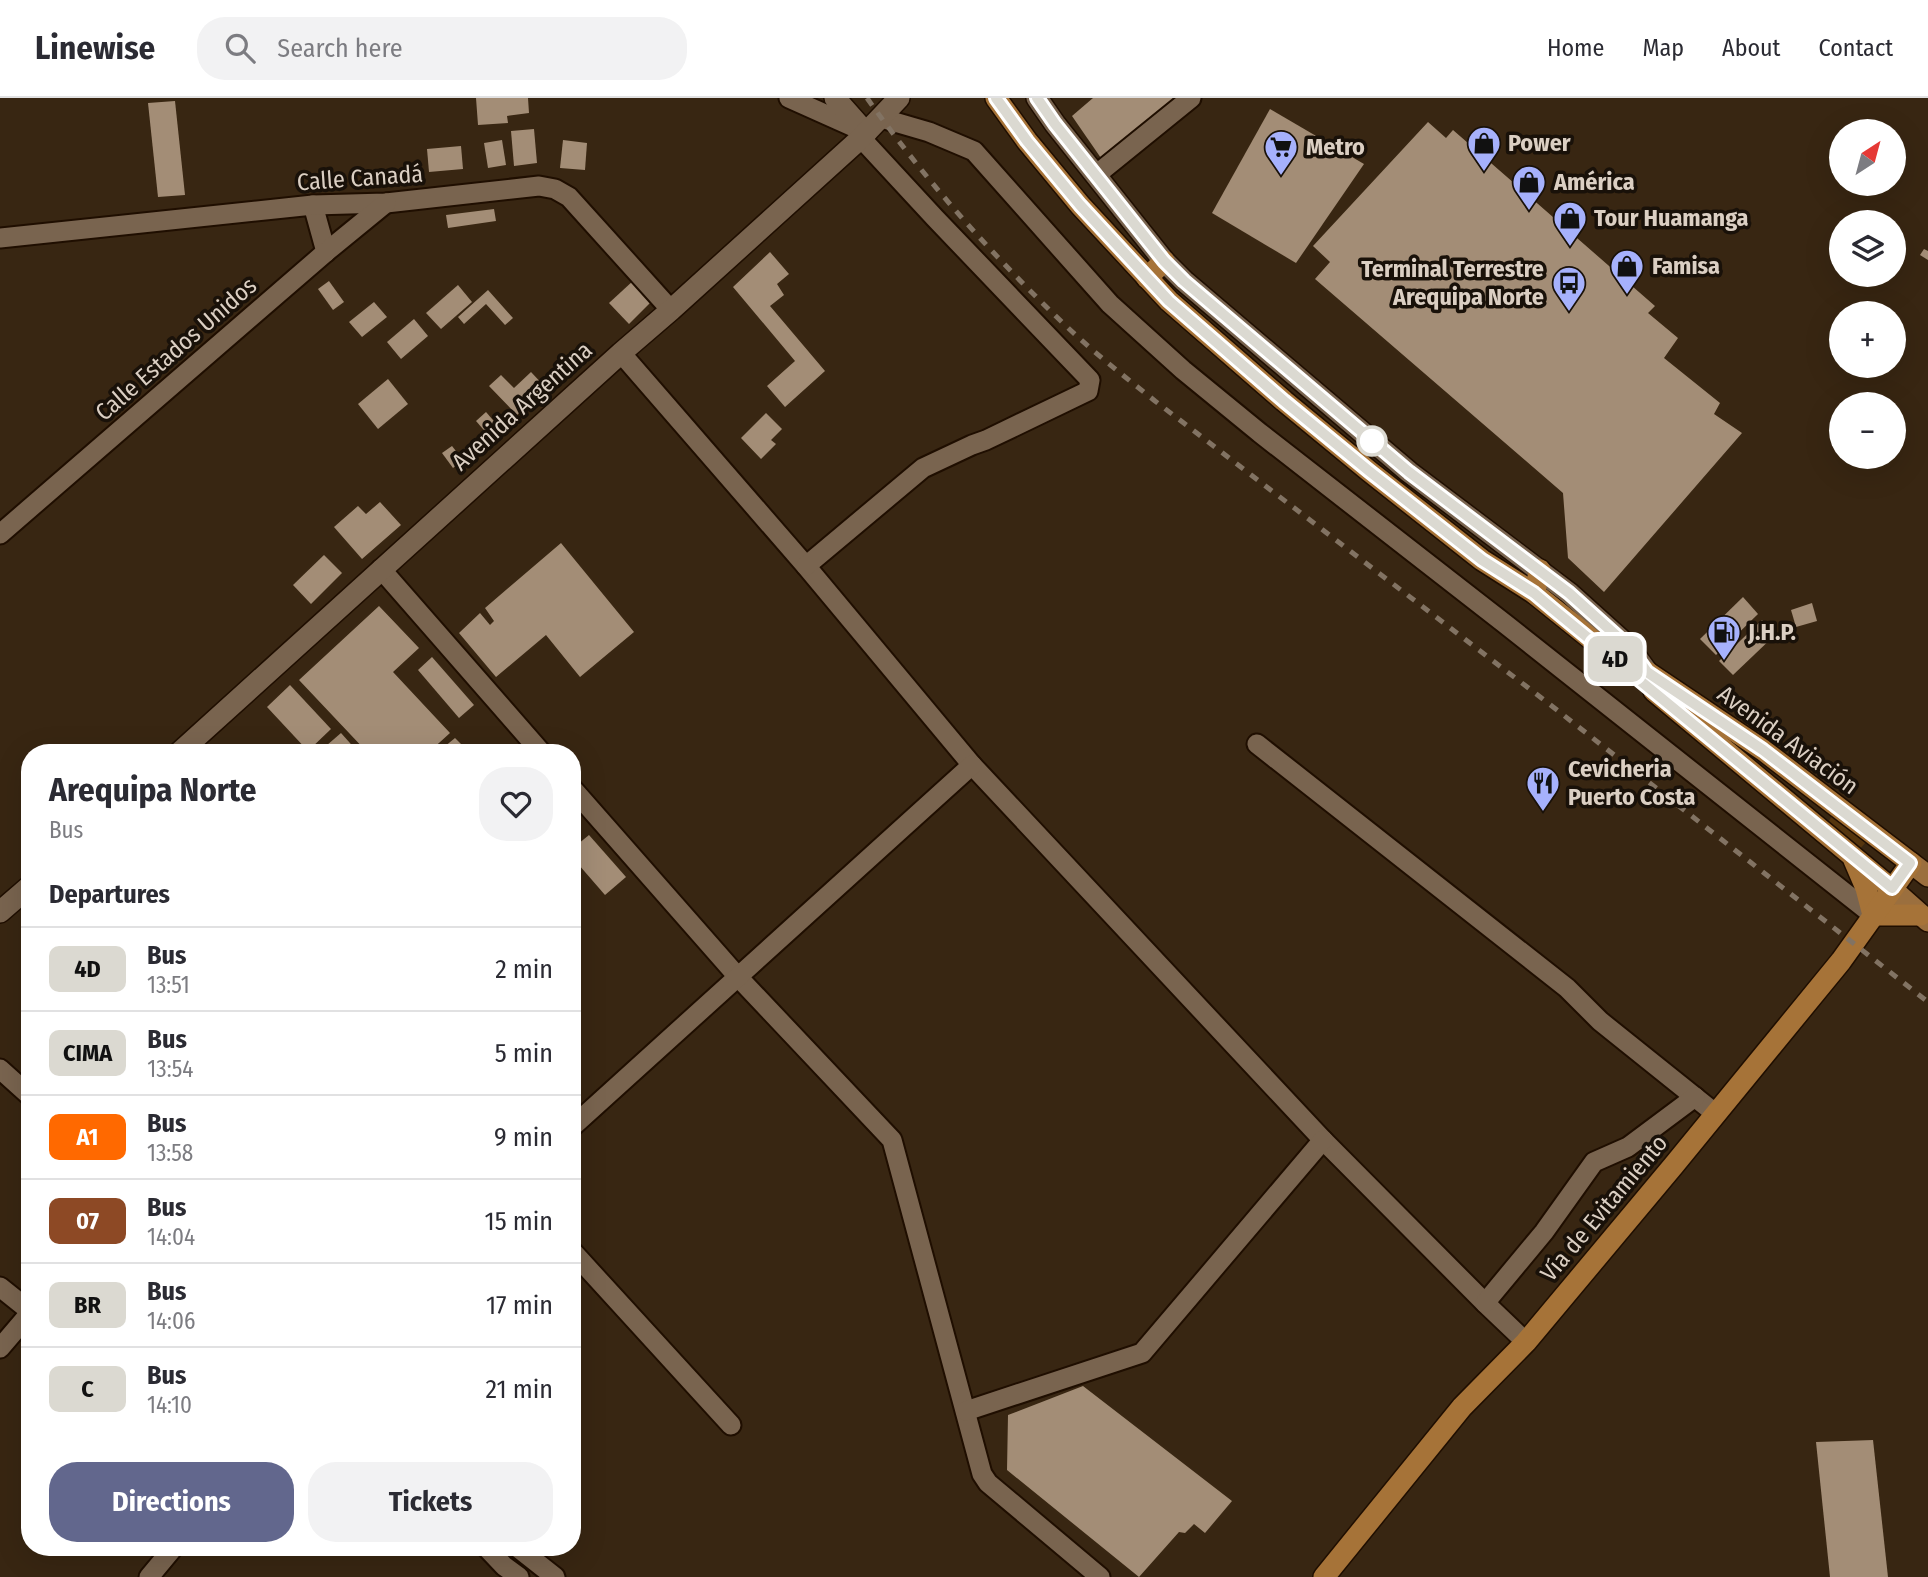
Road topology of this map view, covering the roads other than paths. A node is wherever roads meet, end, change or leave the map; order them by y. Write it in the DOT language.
graph roads {
  1 [pos="789,98"];
  2 [pos="835,98"];
  3 [pos="899,98"];
  4 [pos="996,98"];
  5 [pos="1037,98"];
  6 [pos="1191,98"];
  7 [pos="869,130"];
  8 [pos="1096,175"];
  9 [pos="386,203"];
  10 [pos="313,205"];
  11 [pos="0,239"];
  12 [pos="326,252"];
  13 [pos="1164,261"];
  14 [pos="1147,278"];
  15 [pos="671,310"];
  16 [pos="621,352"];
  17 [pos="0,534"];
  18 [pos="806,566"];
  19 [pos="381,569"];
  20 [pos="1540,570"];
  21 [pos="1534,593"];
  22 [pos="1620,651"];
  23 [pos="189,744"];
  24 [pos="534,744"];
  25 [pos="1257,744"];
  26 [pos="972,765"];
  27 [pos="581,798"];
  28 [pos="1852,855"];
  29 [pos="1910,863"];
  30 [pos="1928,876"];
  31 [pos="1892,888"];
  32 [pos="21,894"];
  33 [pos="0,912"];
  34 [pos="1873,915"];
  35 [pos="1924,918"];
  36 [pos="739,978"];
  37 [pos="0,1069"];
  38 [pos="21,1088"];
  39 [pos="1695,1097"];
  40 [pos="1716,1114"];
  41 [pos="581,1119"];
  42 [pos="1322,1140"];
  43 [pos="581,1261"];
  44 [pos="0,1287"];
  45 [pos="1485,1303"];
  46 [pos="21,1304"];
  47 [pos="21,1323"];
  48 [pos="1526,1342"];
  49 [pos="0,1348"];
  50 [pos="966,1411"];
  51 [pos="731,1425"];
  52 [pos="166,1556"];
  53 [pos="493,1556"];
  54 [pos="514,1556"];
  55 [pos="528,1556"];
  56 [pos="506,1573"];
  57 [pos="149,1577"];
  58 [pos="555,1577"];
  59 [pos="1100,1577"];
  60 [pos="1324,1577"];
  1 -- 7 [label="street"];
  2 -- 7 [label="street"];
  3 -- 7 [label="street, Avenida Argentina"];
  4 -- 14 [label="highway, Avenida Aviación"];
  5 -- 8 [label="street"];
  6 -- 8 [label="street"];
  7 -- 15 [label="street, Avenida Argentina"];
  7 -- 18 [label="street"];
  7 -- 34 [label="street"];
  8 -- 13 [label="street"];
  9 -- 10 [label="street, Calle Canadá"];
  9 -- 12 [label="street, Calle Estados Unidos"];
  9 -- 15 [label="street, Calle Canadá"];
  10 -- 11 [label="street, Calle Canadá"];
  10 -- 12 [label="street"];
  12 -- 17 [label="street, Calle Estados Unidos"];
  13 -- 14 [label="highway"];
  13 -- 20 [label="street"];
  14 -- 21 [label="highway, Avenida Aviación"];
  15 -- 16 [label="street, Avenida Argentina"];
  16 -- 18 [label="street"];
  16 -- 19 [label="street, Avenida Argentina"];
  18 -- 26 [label="street"];
  19 -- 23 [label="street, Avenida Argentina"];
  19 -- 24 [label="street"];
  20 -- 21 [label="highway"];
  20 -- 22 [label="street"];
  21 -- 22 [label="highway, Avenida Aviación"];
  22 -- 28 [label="highway, Avenida Aviación"];
  22 -- 29 [label="highway, Avenida Aviación"];
  25 -- 39 [label="street"];
  26 -- 36 [label="street"];
  26 -- 42 [label="street"];
  27 -- 36 [label="street"];
  28 -- 31 [label="highway, Avenida Aviación"];
  28 -- 34 [label="highway"];
  29 -- 30 [label="main road, Avenida Aviación"];
  29 -- 31 [label="highway, Vía de Evitamiento"];
  31 -- 34 [label="highway, Vía de Evitamiento"];
  31 -- 35 [label="main road, Avenida Aviación"];
  32 -- 33 [label="street"];
  34 -- 35 [label="highway"];
  34 -- 40 [label="highway, Vía de Evitamiento"];
  36 -- 41 [label="street"];
  36 -- 50 [label="street"];
  37 -- 38 [label="street"];
  39 -- 40 [label="street"];
  39 -- 45 [label="street"];
  40 -- 48 [label="highway, Vía de Evitamiento"];
  42 -- 45 [label="street"];
  42 -- 50 [label="street"];
  43 -- 51 [label="street"];
  44 -- 46 [label="street"];
  45 -- 48 [label="street"];
  47 -- 49 [label="street"];
  48 -- 60 [label="highway, Vía de Evitamiento"];
  50 -- 59 [label="street"];
  52 -- 57 [label="street"];
  53 -- 56 [label="street"];
  54 -- 56 [label="street"];
  55 -- 58 [label="street"];
}
